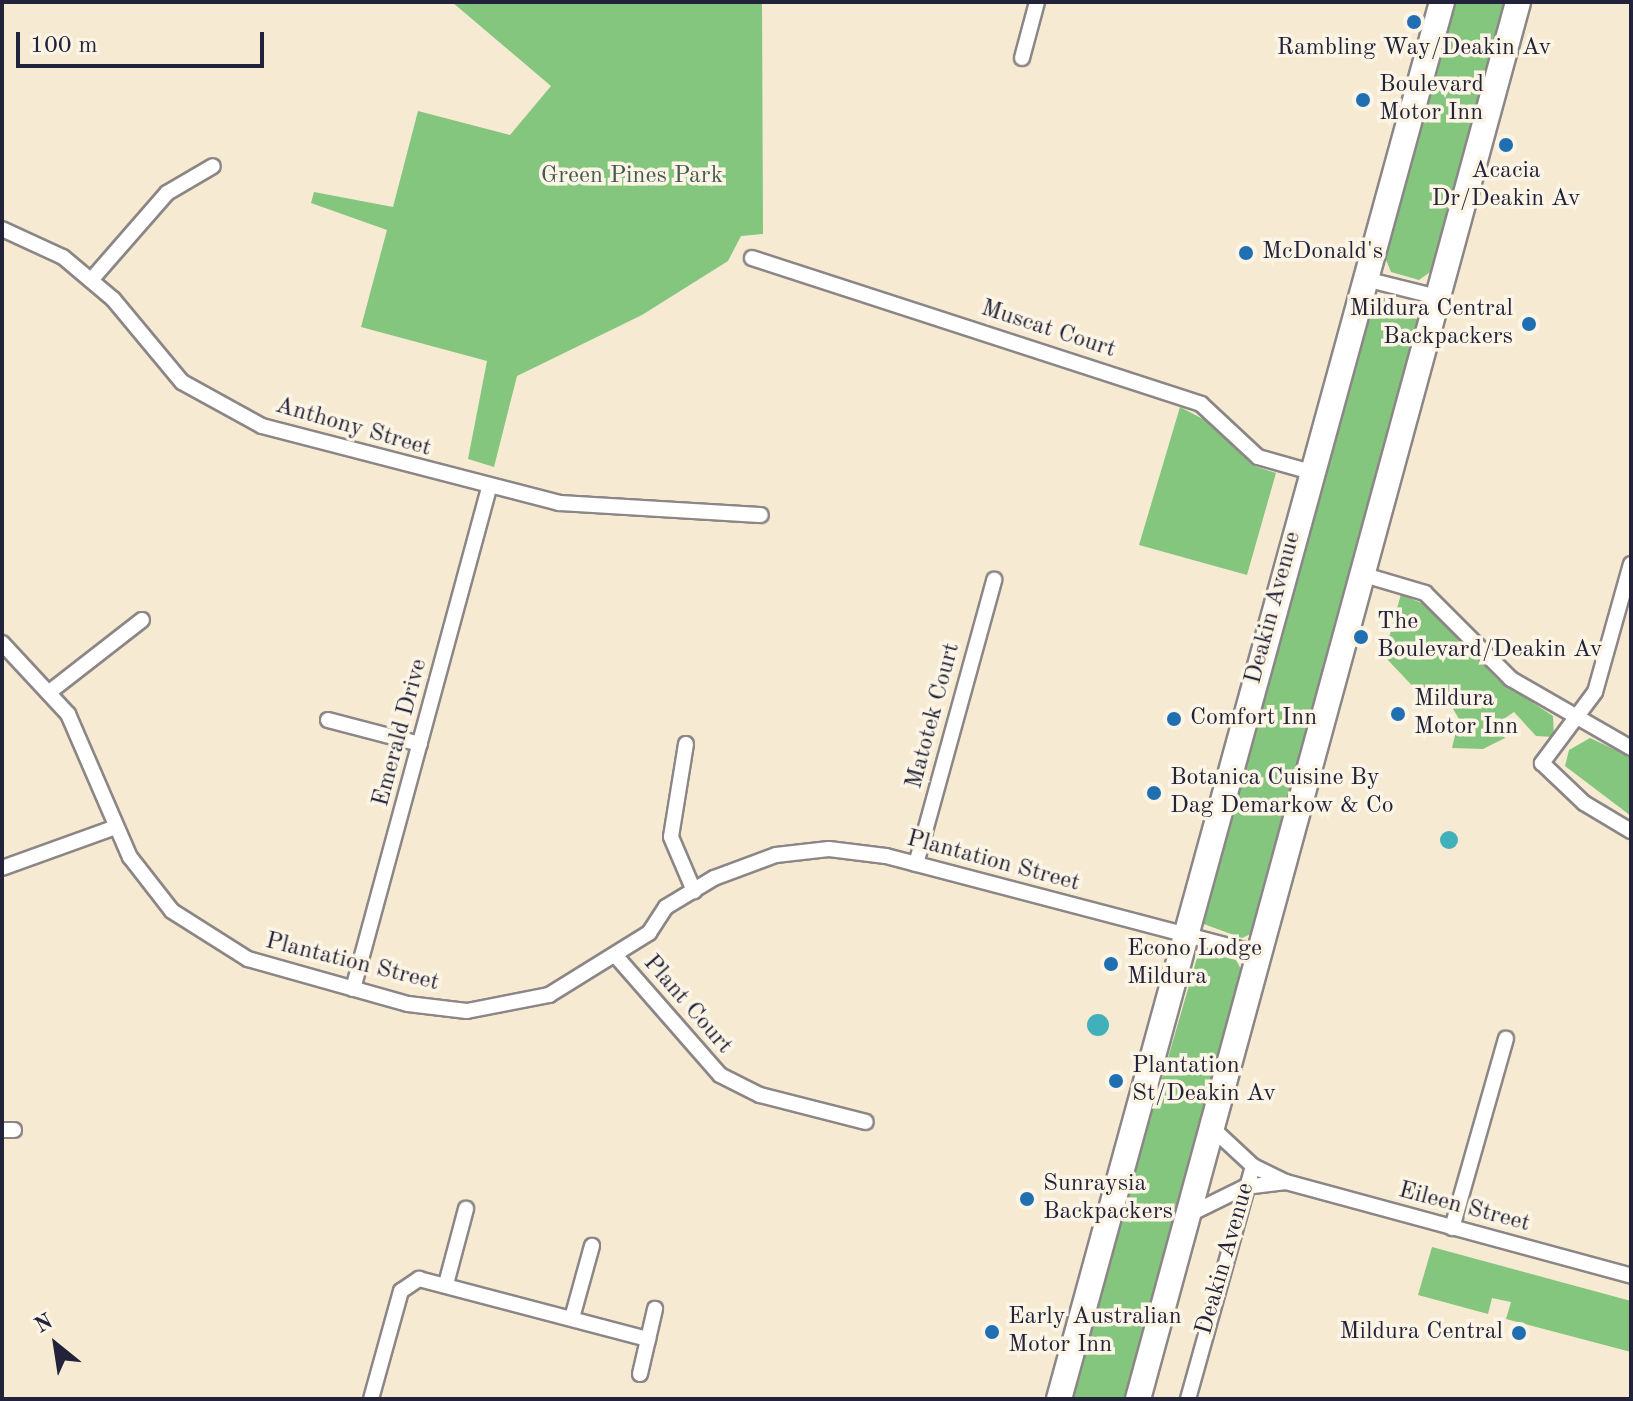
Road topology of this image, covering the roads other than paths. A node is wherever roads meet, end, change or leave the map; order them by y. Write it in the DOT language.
graph roads {
  1 [pos="1037,2"];
  2 [pos="1442,2"];
  3 [pos="1518,2"];
  4 [pos="1022,58"];
  5 [pos="213,166"];
  6 [pos="2,229"];
  7 [pos="752,258"];
  8 [pos="92,279"];
  9 [pos="1365,279"];
  10 [pos="1437,297"];
  11 [pos="1311,472"];
  12 [pos="489,488"];
  13 [pos="761,515"];
  14 [pos="1631,564"];
  15 [pos="1361,574"];
  16 [pos="994,580"];
  17 [pos="142,620"];
  18 [pos="2,643"];
  19 [pos="52,690"];
  20 [pos="328,720"];
  21 [pos="1581,720"];
  22 [pos="420,744"];
  23 [pos="686,744"];
  24 [pos="1631,748"];
  25 [pos="116,827"];
  26 [pos="1631,831"];
  27 [pos="916,864"];
  28 [pos="2,868"];
  29 [pos="694,891"];
  30 [pos="1185,937"];
  31 [pos="1259,954"];
  32 [pos="615,955"];
  33 [pos="353,989"];
  34 [pos="1506,1039"];
  35 [pos="866,1122"];
  36 [pos="1212,1128"];
  37 [pos="1253,1166"];
  38 [pos="1286,1182"];
  39 [pos="1245,1187"];
  40 [pos="466,1209"];
  41 [pos="1188,1215"];
  42 [pos="1452,1228"];
  43 [pos="592,1246"];
  44 [pos="1631,1276"];
  45 [pos="446,1284"];
  46 [pos="655,1309"];
  47 [pos="572,1318"];
  48 [pos="648,1339"];
  49 [pos="640,1374"];
  50 [pos="371,1399"];
  51 [pos="1059,1399"];
  52 [pos="1138,1399"];
  53 [pos="1188,1399"];
  1 -- 4 [label="street"];
  2 -- 9 [label="highway, Deakin Avenue"];
  3 -- 10 [label="highway, Deakin Avenue"];
  5 -- 8 [label="street"];
  6 -- 8 [label="street, Anthony Street"];
  7 -- 11 [label="street, Muscat Court"];
  8 -- 12 [label="street, Anthony Street"];
  9 -- 10 [label="street"];
  9 -- 11 [label="highway, Deakin Avenue"];
  10 -- 15 [label="highway, Deakin Avenue"];
  11 -- 30 [label="highway, Deakin Avenue"];
  12 -- 13 [label="street, Anthony Street"];
  12 -- 22 [label="street, Emerald Drive"];
  14 -- 21 [label="street"];
  15 -- 21 [label="street"];
  15 -- 31 [label="highway, Deakin Avenue"];
  16 -- 27 [label="street, Matotek Court"];
  17 -- 19 [label="street"];
  18 -- 19 [label="street, Plantation Street"];
  19 -- 25 [label="street, Plantation Street"];
  20 -- 22 [label="street"];
  21 -- 24 [label="street"];
  21 -- 26 [label="street"];
  22 -- 33 [label="street, Emerald Drive"];
  23 -- 29 [label="street"];
  25 -- 28 [label="street"];
  25 -- 33 [label="street, Plantation Street"];
  27 -- 29 [label="street, Plantation Street"];
  27 -- 30 [label="street, Plantation Street"];
  29 -- 32 [label="street, Plantation Street"];
  30 -- 31 [label="street, Plantation Street"];
  30 -- 51 [label="highway, Deakin Avenue"];
  31 -- 36 [label="highway, Deakin Avenue"];
  32 -- 33 [label="street, Plantation Street"];
  32 -- 35 [label="street, Plant Court"];
  34 -- 42 [label="street"];
  36 -- 37 [label="street, Eileen Street"];
  36 -- 41 [label="highway, Deakin Avenue"];
  37 -- 38 [label="street, Eileen Street"];
  37 -- 39 [label="street, Deakin Avenue"];
  38 -- 39 [label="street, Eileen Street"];
  38 -- 42 [label="street, Eileen Street"];
  39 -- 41 [label="street, Eileen Street"];
  39 -- 53 [label="street, Deakin Avenue"];
  40 -- 45 [label="street"];
  41 -- 52 [label="highway, Deakin Avenue"];
  42 -- 44 [label="street, Eileen Street"];
  43 -- 47 [label="street"];
  45 -- 47 [label="street"];
  45 -- 50 [label="street"];
  46 -- 48 [label="street"];
  47 -- 48 [label="street"];
  48 -- 49 [label="street"];
}
